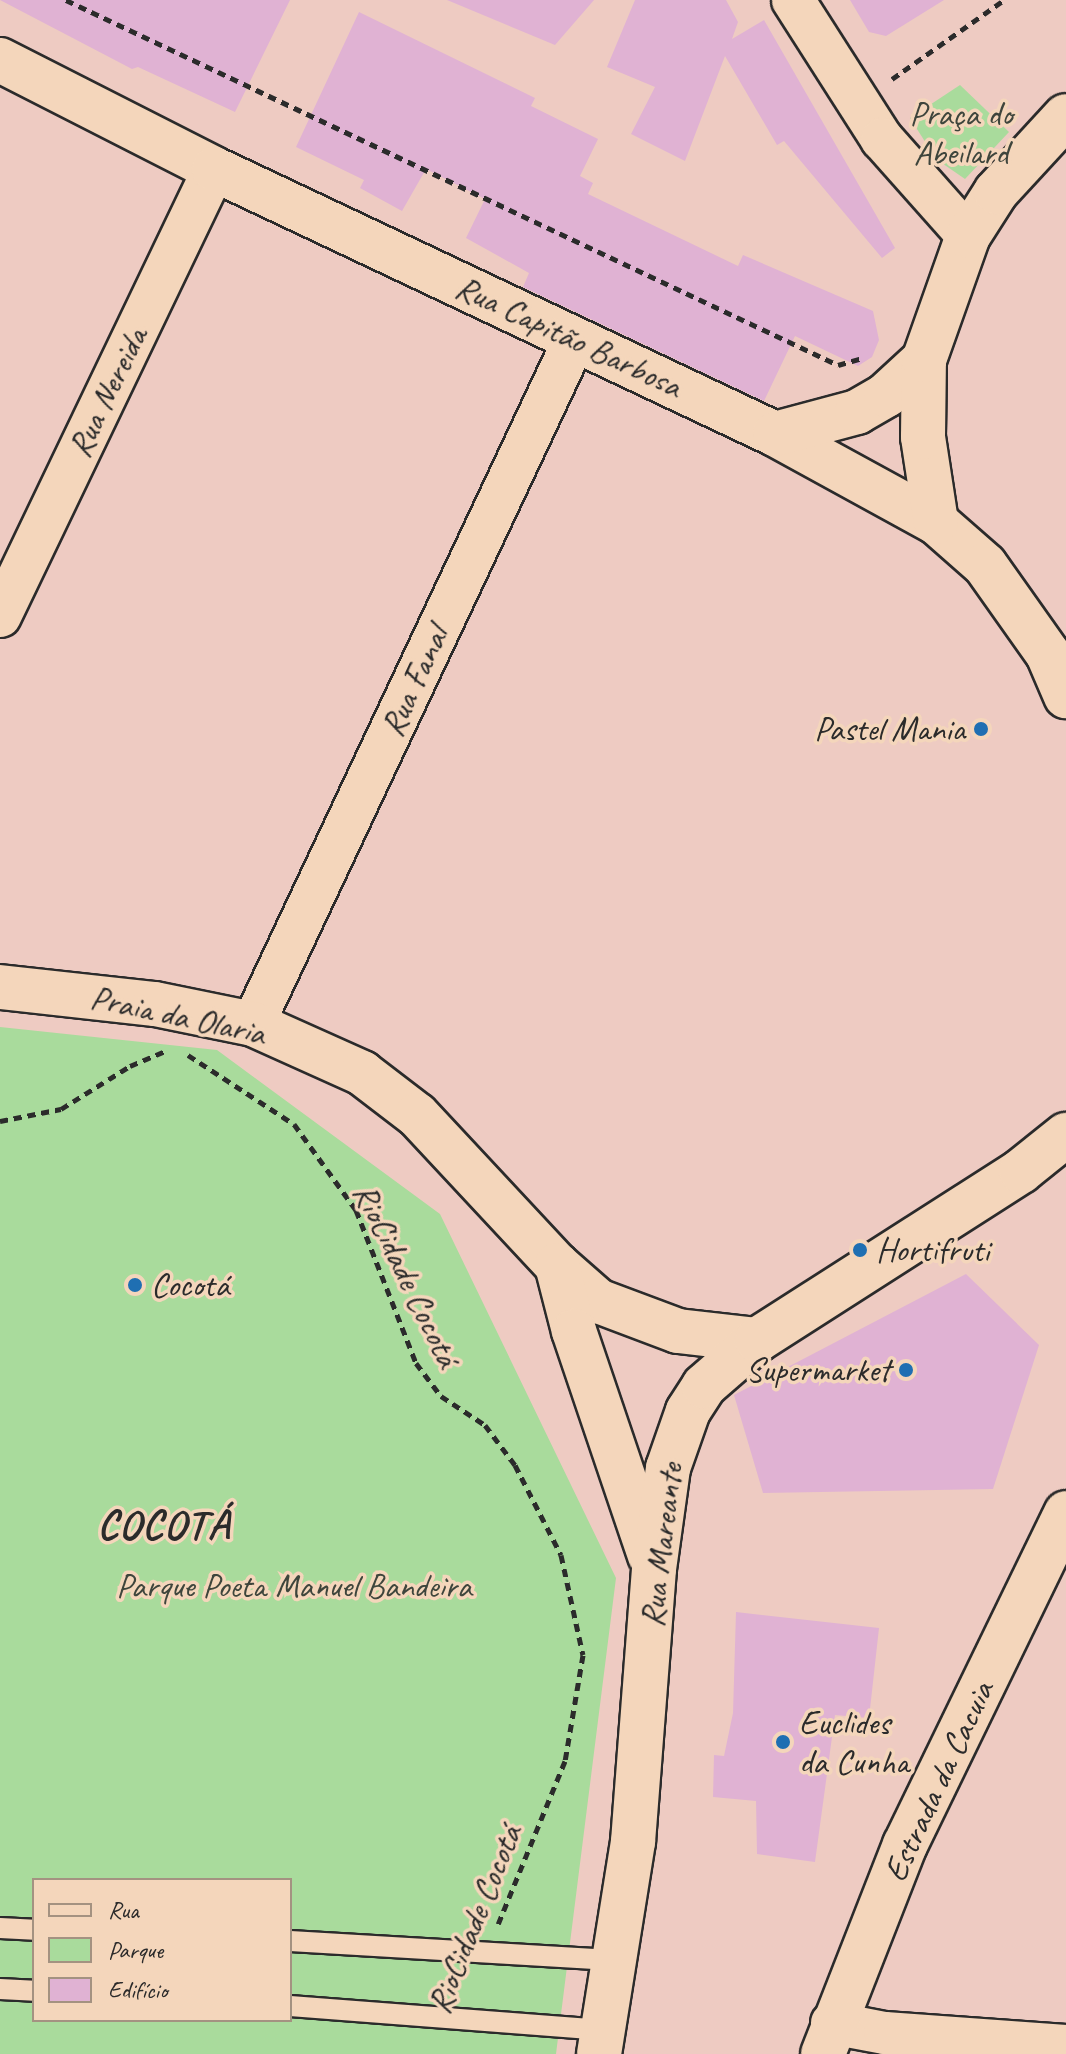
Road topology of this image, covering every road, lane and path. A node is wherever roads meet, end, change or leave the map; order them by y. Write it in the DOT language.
graph roads {
  1 [pos="66,0"];
  2 [pos="793,0"];
  3 [pos="1004,0"];
  4 [pos="0,60"];
  5 [pos="881,88"];
  6 [pos="1058,139"];
  7 [pos="214,169"];
  8 [pos="968,236"];
  9 [pos="575,339"];
  10 [pos="876,353"];
  11 [pos="924,360"];
  12 [pos="775,434"];
  13 [pos="936,522"];
  14 [pos="0,616"];
  15 [pos="1066,696"];
  16 [pos="0,987"];
  17 [pos="253,1024"];
  18 [pos="0,1121"];
  19 [pos="1066,1135"];
  20 [pos="1021,1171"];
  21 [pos="1066,1173"];
  22 [pos="557,1265"];
  23 [pos="757,1340"];
  24 [pos="1066,1513"];
  25 [pos="654,1569"];
  26 [pos="0,1928"];
  27 [pos="32,1930"];
  28 [pos="292,1941"];
  29 [pos="486,1949"];
  30 [pos="611,1960"];
  31 [pos="0,1989"];
  32 [pos="32,1991"];
  33 [pos="292,2006"];
  34 [pos="828,2039"];
  35 [pos="601,2042"];
  36 [pos="1066,2046"];
  1 -- 10 [label="path"];
  2 -- 8 [label="street"];
  3 -- 5 [label="path"];
  4 -- 7 [label="main road, Rua Capitão Barbosa"];
  6 -- 8 [label="main road"];
  7 -- 9 [label="main road, Rua Capitão Barbosa"];
  7 -- 14 [label="street, Rua Nereida"];
  8 -- 11 [label="main road"];
  9 -- 12 [label="main road, Rua Capitão Barbosa"];
  9 -- 17 [label="street, Rua Fanal"];
  11 -- 12 [label="main road"];
  11 -- 13 [label="main road"];
  12 -- 13 [label="main road, Rua Capitão Barbosa"];
  13 -- 15 [label="main road, Rua Capitão Barbosa"];
  16 -- 17 [label="main road, Praia da Olaria"];
  17 -- 22 [label="main road, Praia da Olaria"];
  18 -- 29 [label="path, RioCidade Cocotá"];
  19 -- 20 [label="main road, Rua Mareante"];
  20 -- 21 [label="main road"];
  20 -- 23 [label="main road, Rua Mareante"];
  22 -- 23 [label="main road, Praia da Olaria"];
  22 -- 25 [label="main road, Praia da Olaria"];
  23 -- 25 [label="main road, Rua Mareante"];
  24 -- 34 [label="main road, Estrada da Cacuia"];
  25 -- 30 [label="main road, Rua Mareante"];
  26 -- 27 [label="lane"];
  28 -- 29 [label="lane"];
  29 -- 30 [label="lane"];
  30 -- 35 [label="main road, Rua Mareante"];
  31 -- 32 [label="lane"];
  33 -- 35 [label="lane"];
  34 -- 36 [label="street"];
}
